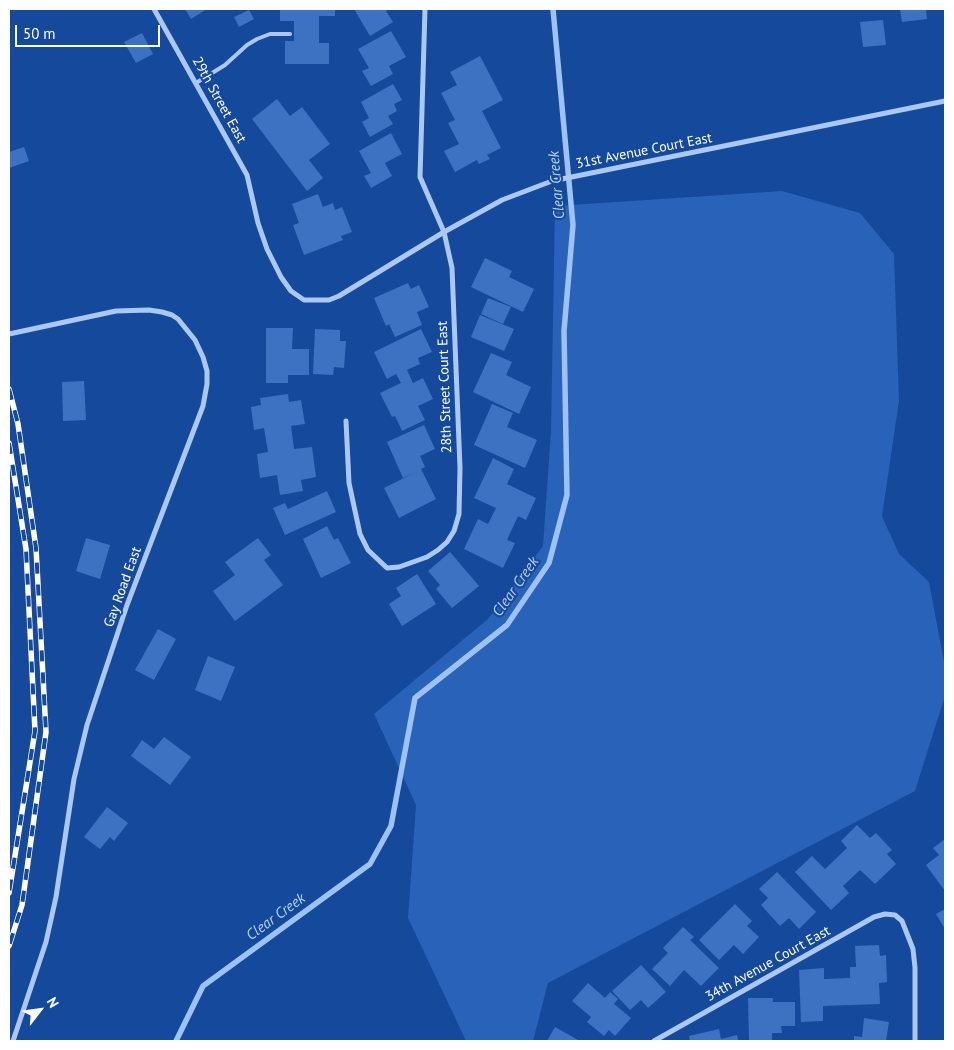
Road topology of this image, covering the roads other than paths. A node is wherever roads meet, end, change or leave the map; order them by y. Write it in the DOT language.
graph roads {
  1 [pos="154,9"];
  2 [pos="425,9"];
  3 [pos="290,34"];
  4 [pos="196,83"];
  5 [pos="945,101"];
  6 [pos="254,206"];
  7 [pos="444,232"];
  8 [pos="9,334"];
  9 [pos="346,421"];
  10 [pos="13,1041"];
  11 [pos="654,1041"];
  12 [pos="915,1041"];
  1 -- 4 [label="street, 29th Street East"];
  2 -- 7 [label="street, 28th Street Court East"];
  3 -- 4 [label="lane"];
  4 -- 6 [label="street, 29th Street East"];
  5 -- 7 [label="street, 31st Avenue Court East"];
  6 -- 7 [label="street, 31st Avenue Court East"];
  7 -- 9 [label="street, 28th Street Court East"];
  8 -- 10 [label="street, Gay Road East"];
  11 -- 12 [label="street, 34th Avenue Court East"];
}
